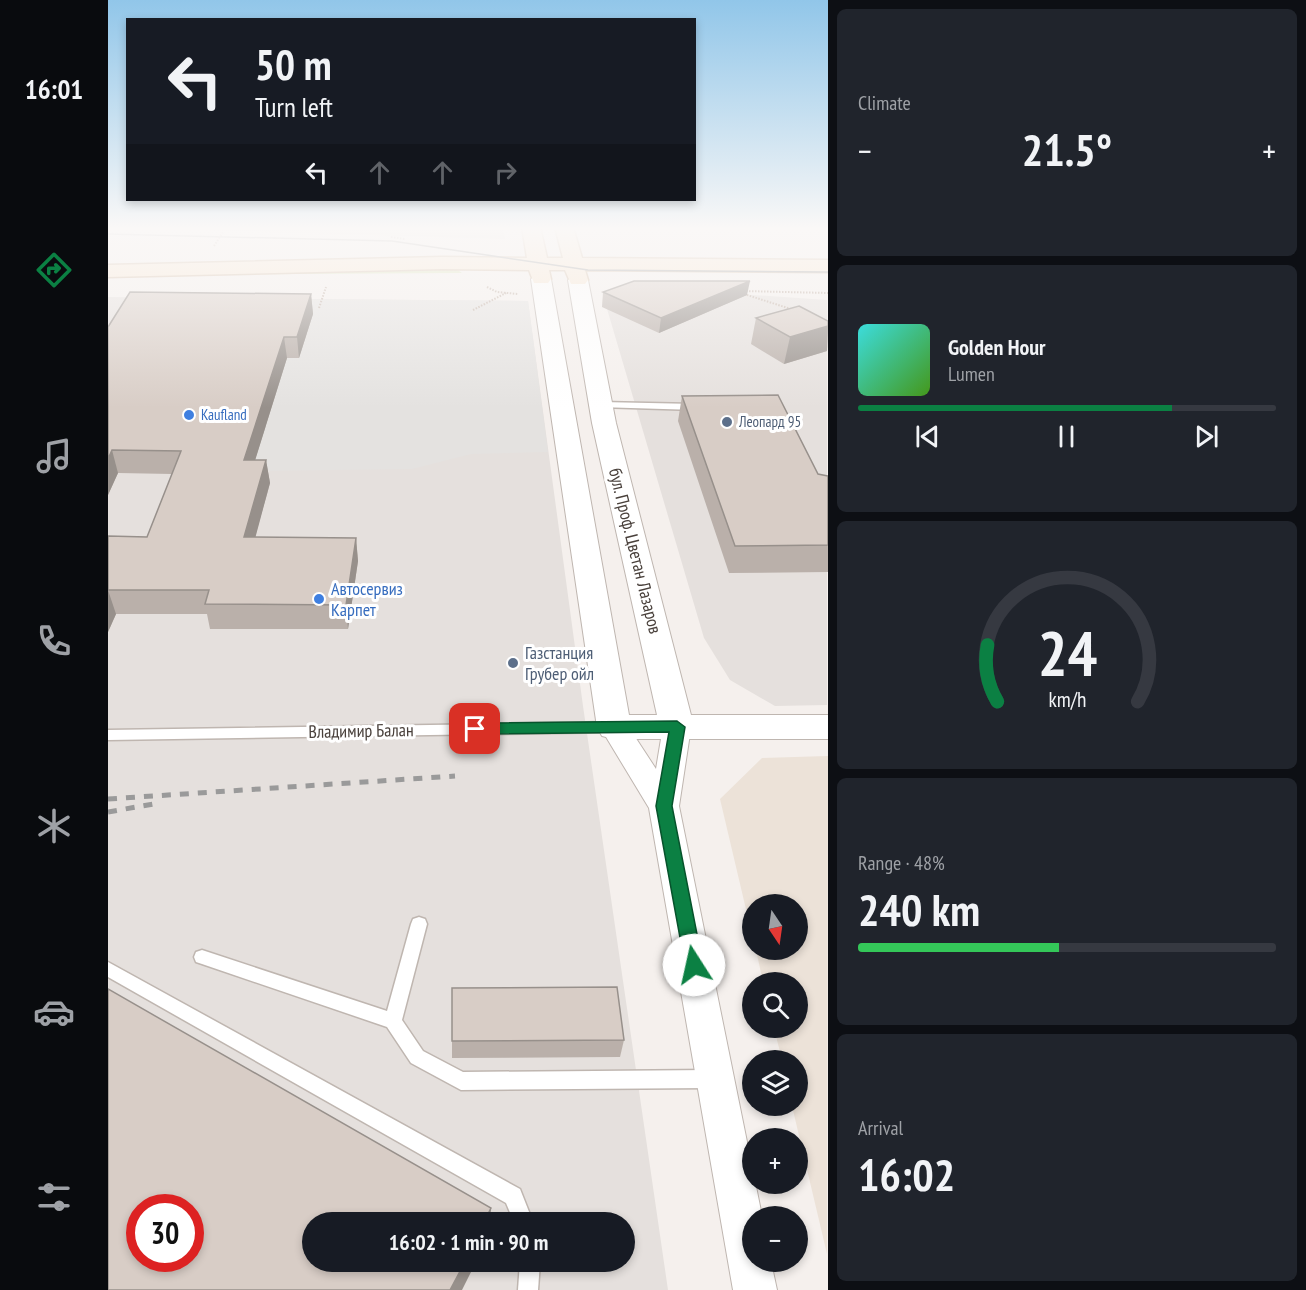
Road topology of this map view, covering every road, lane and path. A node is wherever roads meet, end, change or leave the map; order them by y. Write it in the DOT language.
graph roads {
  1 [pos="326,287"];
  2 [pos="487,287"];
  3 [pos="518,287"];
  4 [pos="536,287"];
  5 [pos="579,287"];
  6 [pos="738,292"];
  7 [pos="506,293"];
  8 [pos="319,308"];
  9 [pos="473,310"];
  10 [pos="804,314"];
  11 [pos="601,405"];
  12 [pos="703,408"];
  13 [pos="614,727"];
  14 [pos="677,727"];
  15 [pos="828,727"];
  16 [pos="108,735"];
  17 [pos="664,806"];
  18 [pos="419,924"];
  19 [pos="202,957"];
  20 [pos="108,969"];
  21 [pos="393,1021"];
  22 [pos="715,1079"];
  23 [pos="520,1212"];
  24 [pos="529,1272"];
  25 [pos="528,1290"];
  26 [pos="755,1290"];
  1 -- 8 [label="path"];
  2 -- 7 [label="path"];
  3 -- 7 [label="path"];
  4 -- 13 [label="street"];
  5 -- 11 [label="street, бул. Проф. Цветан Лазаров"];
  6 -- 10 [label="path"];
  7 -- 9 [label="path"];
  11 -- 12 [label="lane"];
  11 -- 14 [label="street, бул. Проф. Цветан Лазаров"];
  13 -- 14 [label="street"];
  13 -- 16 [label="lane, Владимир Балан"];
  13 -- 17 [label="street"];
  14 -- 15 [label="street"];
  14 -- 17 [label="street"];
  17 -- 22 [label="street"];
  18 -- 21 [label="lane"];
  19 -- 21 [label="lane"];
  20 -- 23 [label="lane"];
  21 -- 22 [label="lane"];
  22 -- 26 [label="street"];
  24 -- 25 [label="lane"];
}
